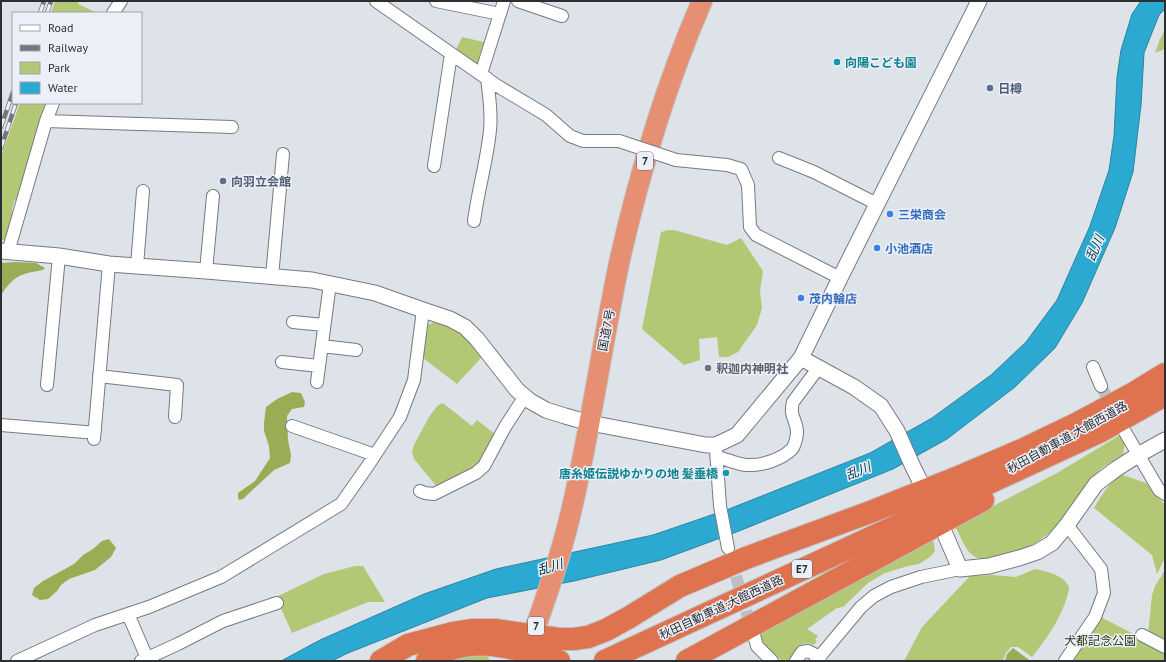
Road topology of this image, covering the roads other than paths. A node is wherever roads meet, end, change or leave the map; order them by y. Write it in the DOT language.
graph roads {
  1 [pos="121,1"];
  2 [pos="376,1"];
  3 [pos="436,1"];
  4 [pos="504,1"];
  5 [pos="518,1"];
  6 [pos="702,1"];
  7 [pos="979,1"];
  8 [pos="393,6"];
  9 [pos="114,12"];
  10 [pos="500,14"];
  11 [pos="562,16"];
  12 [pos="451,54"];
  13 [pos="484,76"];
  14 [pos="53,104"];
  15 [pos="46,121"];
  16 [pos="232,128"];
  17 [pos="283,154"];
  18 [pos="779,158"];
  19 [pos="434,166"];
  20 [pos="144,191"];
  21 [pos="212,196"];
  22 [pos="877,204"];
  23 [pos="474,221"];
  24 [pos="5,251"];
  25 [pos="59,256"];
  26 [pos="109,264"];
  27 [pos="138,266"];
  28 [pos="206,271"];
  29 [pos="272,277"];
  30 [pos="840,278"];
  31 [pos="330,283"];
  32 [pos="423,310"];
  33 [pos="293,322"];
  34 [pos="324,326"];
  35 [pos="322,346"];
  36 [pos="356,350"];
  37 [pos="802,358"];
  38 [pos="282,362"];
  39 [pos="319,366"];
  40 [pos="819,367"];
  41 [pos="1093,367"];
  42 [pos="1165,374"];
  43 [pos="99,376"];
  44 [pos="1165,381"];
  45 [pos="317,382"];
  46 [pos="48,385"];
  47 [pos="1102,386"];
  48 [pos="1165,395"];
  49 [pos="524,396"];
  50 [pos="175,417"];
  51 [pos="590,422"];
  52 [pos="1,425"];
  53 [pos="292,426"];
  54 [pos="1101,430"];
  55 [pos="1125,432"];
  56 [pos="1165,440"];
  57 [pos="716,451"];
  58 [pos="375,455"];
  59 [pos="1138,455"];
  60 [pos="920,481"];
  61 [pos="420,491"];
  62 [pos="968,492"];
  63 [pos="1165,494"];
  64 [pos="1066,525"];
  65 [pos="945,534"];
  66 [pos="728,548"];
  67 [pos="960,569"];
  68 [pos="277,603"];
  69 [pos="128,614"];
  70 [pos="754,635"];
  71 [pos="1142,635"];
  72 [pos="1165,647"];
  73 [pos="527,649"];
  74 [pos="818,659"];
  75 [pos="22,660"];
  76 [pos="144,660"];
  77 [pos="381,661"];
  78 [pos="427,661"];
  79 [pos="559,661"];
  80 [pos="605,661"];
  81 [pos="687,661"];
  82 [pos="772,661"];
  83 [pos="796,661"];
  84 [pos="1065,661"];
  1 -- 9 [label="street"];
  2 -- 8 [label="street"];
  3 -- 10 [label="street"];
  4 -- 10 [label="street"];
  5 -- 11 [label="street"];
  6 -- 51 [label="highway, 国道7号 / 7"];
  7 -- 22 [label="street"];
  8 -- 12 [label="street"];
  10 -- 13 [label="street"];
  12 -- 13 [label="street"];
  12 -- 19 [label="street"];
  13 -- 23 [label="street"];
  13 -- 30 [label="street, bridge"];
  14 -- 15 [label="street"];
  15 -- 16 [label="street"];
  15 -- 24 [label="street"];
  17 -- 29 [label="street"];
  18 -- 22 [label="street"];
  20 -- 27 [label="street"];
  21 -- 28 [label="street"];
  22 -- 30 [label="street"];
  24 -- 25 [label="street"];
  25 -- 26 [label="street"];
  25 -- 46 [label="street"];
  26 -- 27 [label="street"];
  26 -- 43 [label="street"];
  27 -- 28 [label="street"];
  28 -- 29 [label="street"];
  29 -- 31 [label="street"];
  30 -- 37 [label="street"];
  31 -- 32 [label="street"];
  31 -- 34 [label="street"];
  32 -- 49 [label="street"];
  32 -- 58 [label="street"];
  33 -- 34 [label="street"];
  34 -- 35 [label="street"];
  35 -- 36 [label="street"];
  35 -- 39 [label="street"];
  37 -- 40 [label="street"];
  37 -- 57 [label="street"];
  38 -- 39 [label="street"];
  39 -- 45 [label="street"];
  40 -- 57 [label="street"];
  40 -- 60 [label="street"];
  41 -- 47 [label="street"];
  42 -- 73 [label="highway"];
  43 -- 50 [label="street"];
  43 -- 52 [label="street"];
  44 -- 62 [label="highway, 秋田自動車道;大館西道路 / E7"];
  48 -- 54 [label="highway, 秋田自動車道;大館西道路 / E7"];
  49 -- 51 [label="street"];
  49 -- 61 [label="street"];
  51 -- 57 [label="street"];
  51 -- 73 [label="highway, 国道7号 / 7"];
  53 -- 58 [label="street"];
  54 -- 62 [label="highway, 秋田自動車道;大館西道路 / E7"];
  54 -- 81 [label="highway"];
  55 -- 59 [label="street"];
  56 -- 59 [label="street"];
  57 -- 66 [label="street"];
  58 -- 69 [label="street"];
  59 -- 63 [label="street"];
  59 -- 64 [label="street"];
  62 -- 80 [label="highway, 秋田自動車道;大館西道路 / E7"];
  64 -- 67 [label="street"];
  64 -- 84 [label="street"];
  65 -- 67 [label="street"];
  67 -- 74 [label="street"];
  68 -- 76 [label="street"];
  69 -- 75 [label="street"];
  69 -- 76 [label="street"];
  70 -- 82 [label="street"];
  71 -- 72 [label="street"];
  73 -- 77 [label="highway"];
  73 -- 78 [label="highway"];
  73 -- 79 [label="highway"];
  74 -- 83 [label="street"];
}
